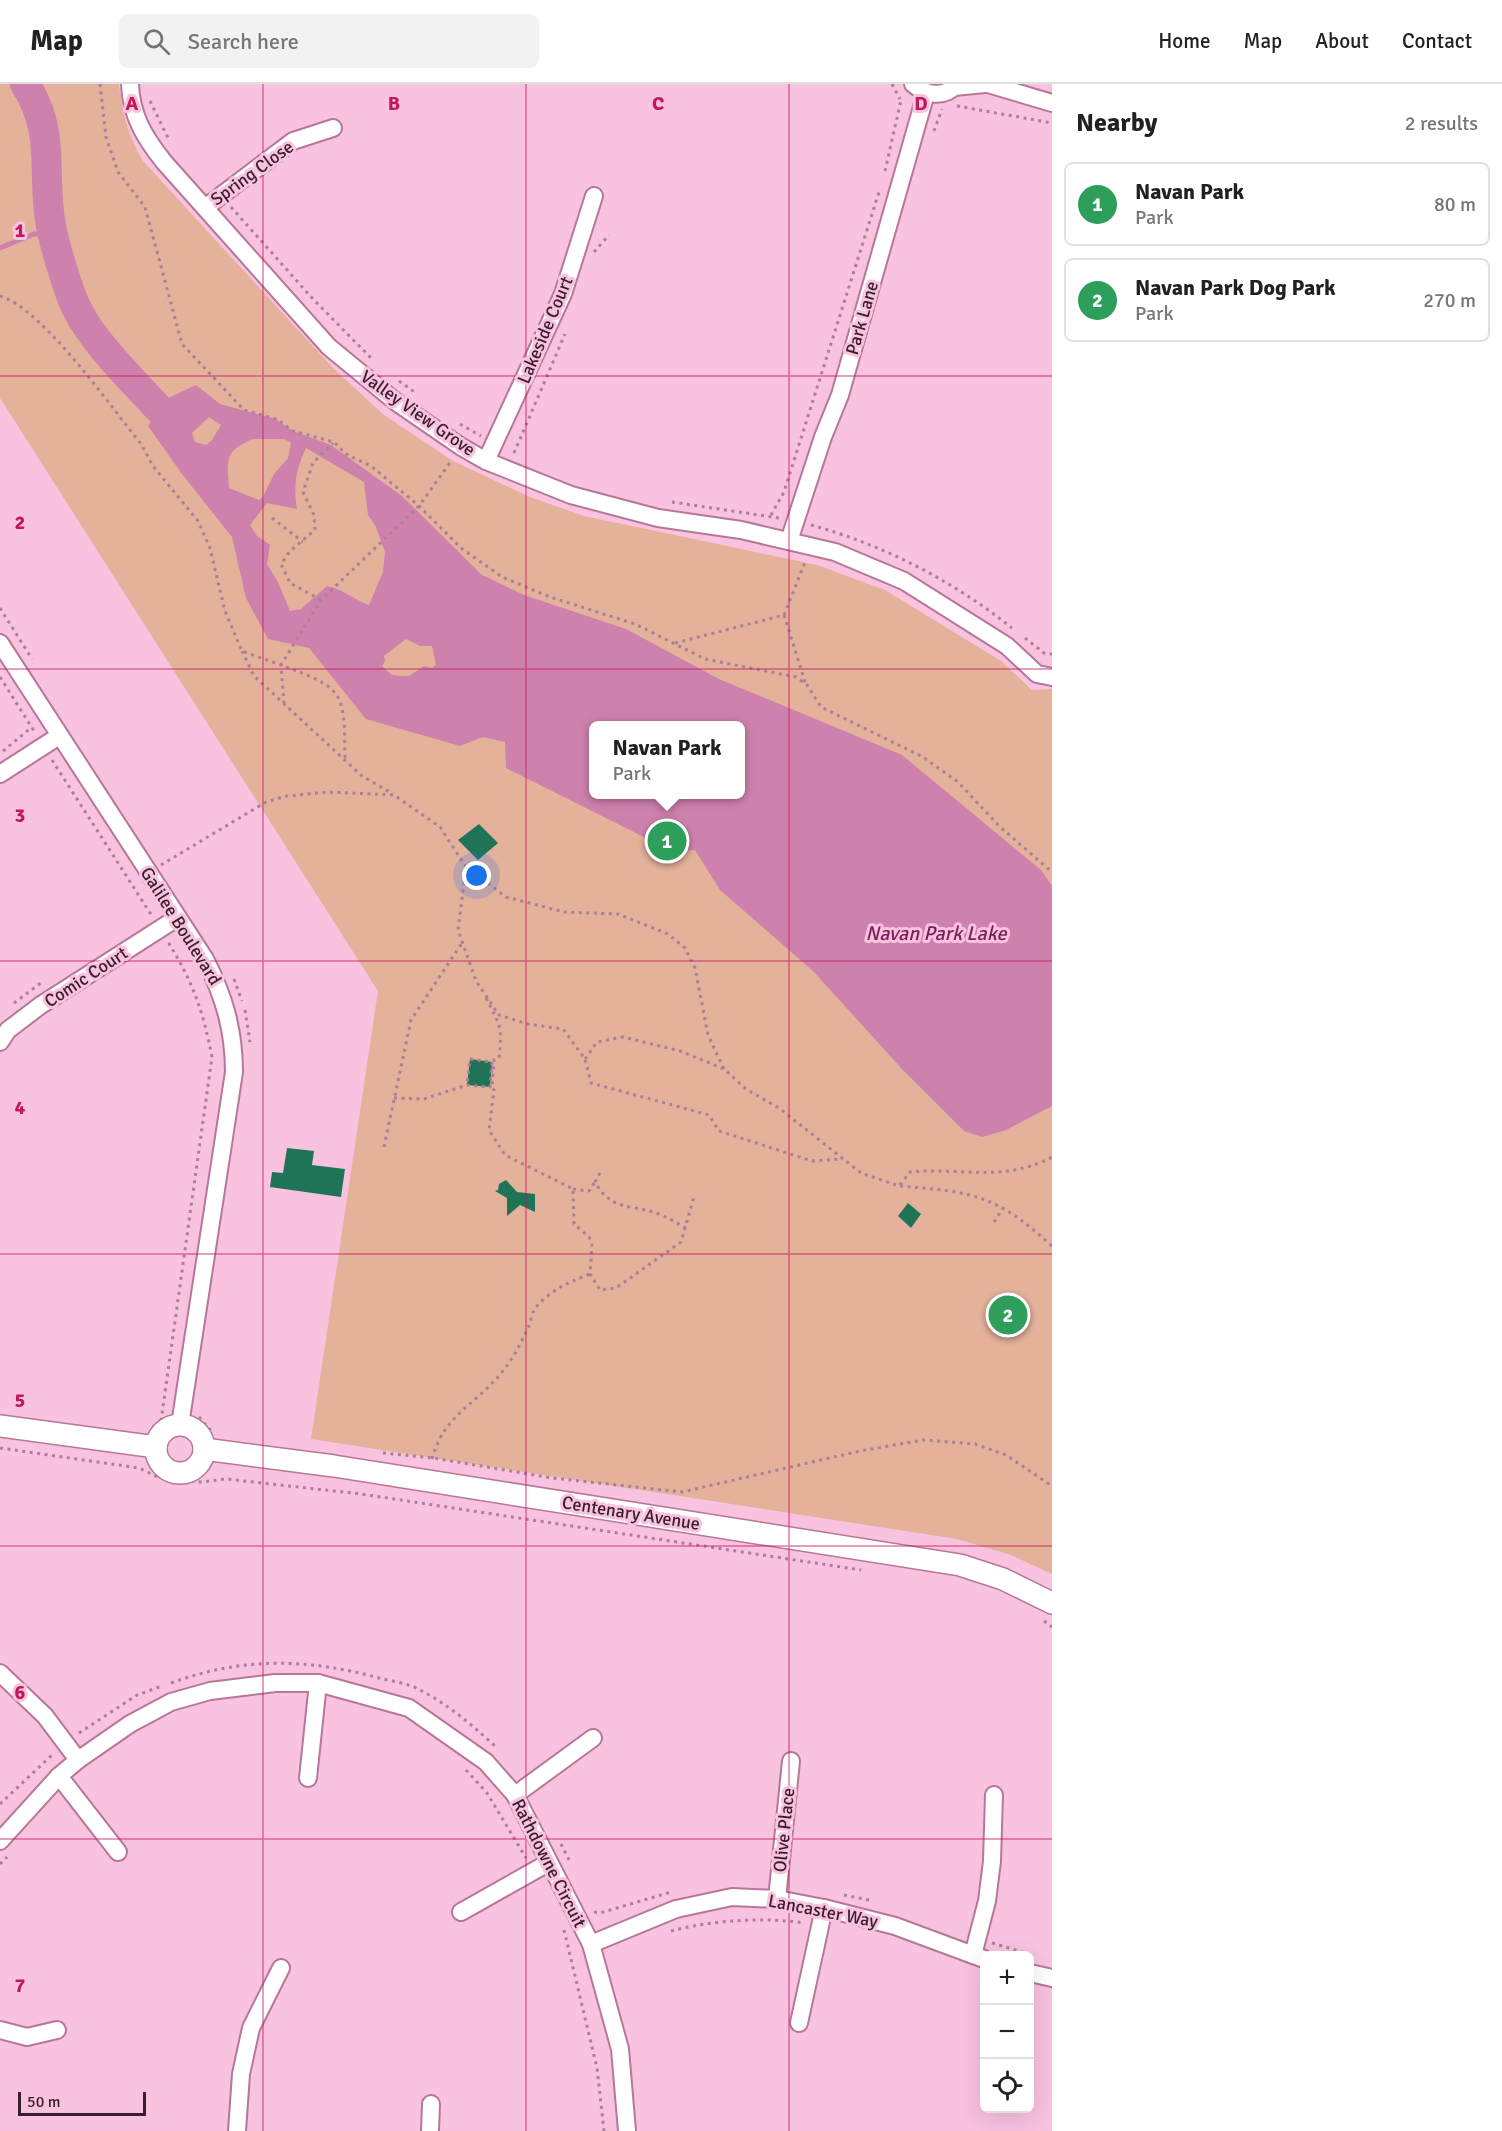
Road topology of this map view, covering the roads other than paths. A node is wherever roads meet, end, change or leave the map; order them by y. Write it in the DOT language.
graph roads {
  1 [pos="130,84"];
  2 [pos="987,84"];
  3 [pos="955,86"];
  4 [pos="920,88"];
  5 [pos="1052,103"];
  6 [pos="333,128"];
  7 [pos="594,196"];
  8 [pos="206,207"];
  9 [pos="486,461"];
  10 [pos="789,540"];
  11 [pos="0,643"];
  12 [pos="1052,677"];
  13 [pos="59,736"];
  14 [pos="0,774"];
  15 [pos="177,918"];
  16 [pos="0,1042"];
  17 [pos="171,1423"];
  18 [pos="0,1426"];
  19 [pos="156,1447"];
  20 [pos="204,1449"];
  21 [pos="1048,1612"];
  22 [pos="0,1673"];
  23 [pos="318,1683"];
  24 [pos="593,1738"];
  25 [pos="78,1760"];
  26 [pos="791,1761"];
  27 [pos="59,1776"];
  28 [pos="308,1778"];
  29 [pos="515,1795"];
  30 [pos="994,1795"];
  31 [pos="0,1841"];
  32 [pos="118,1852"];
  33 [pos="541,1867"];
  34 [pos="777,1899"];
  35 [pos="824,1908"];
  36 [pos="461,1912"];
  37 [pos="591,1944"];
  38 [pos="979,1957"];
  39 [pos="281,1968"];
  40 [pos="1034,1974"];
  41 [pos="1052,1978"];
  42 [pos="798,2023"];
  43 [pos="0,2030"];
  44 [pos="57,2030"];
  45 [pos="431,2104"];
  46 [pos="237,2131"];
  47 [pos="430,2131"];
  48 [pos="627,2131"];
  1 -- 8 [label="street, Valley View Grove"];
  2 -- 3 [label="street"];
  2 -- 5 [label="street"];
  3 -- 4 [label="street"];
  4 -- 10 [label="street, Park Lane"];
  6 -- 8 [label="street, Spring Close"];
  7 -- 9 [label="street, Lakeside Court"];
  8 -- 9 [label="street, Valley View Grove"];
  9 -- 10 [label="street, Valley View Grove"];
  10 -- 12 [label="street, Valley View Grove"];
  11 -- 13 [label="street, Galilee Boulevard"];
  13 -- 14 [label="street"];
  13 -- 15 [label="street, Galilee Boulevard"];
  15 -- 16 [label="street, Comic Court"];
  15 -- 17 [label="street, Galilee Boulevard"];
  17 -- 19 [label="street"];
  17 -- 20 [label="street"];
  18 -- 19 [label="street"];
  19 -- 20 [label="street"];
  20 -- 21 [label="street, Centenary Avenue"];
  22 -- 25 [label="street"];
  23 -- 25 [label="street, Rathdowne Circuit"];
  23 -- 28 [label="street"];
  23 -- 29 [label="street, Rathdowne Circuit"];
  24 -- 29 [label="street"];
  25 -- 27 [label="street, Rathdowne Circuit"];
  26 -- 34 [label="street, Olive Place"];
  27 -- 31 [label="street, Rathdowne Circuit"];
  27 -- 32 [label="street"];
  29 -- 33 [label="street, Rathdowne Circuit"];
  30 -- 38 [label="street"];
  33 -- 36 [label="street"];
  33 -- 37 [label="street, Rathdowne Circuit"];
  34 -- 35 [label="street, Lancaster Way"];
  34 -- 37 [label="street, Lancaster Way"];
  35 -- 38 [label="street, Lancaster Way"];
  35 -- 42 [label="street"];
  37 -- 48 [label="street, Rathdowne Circuit"];
  39 -- 46 [label="street"];
  40 -- 41 [label="street"];
  43 -- 44 [label="street"];
  45 -- 47 [label="street"];
}
